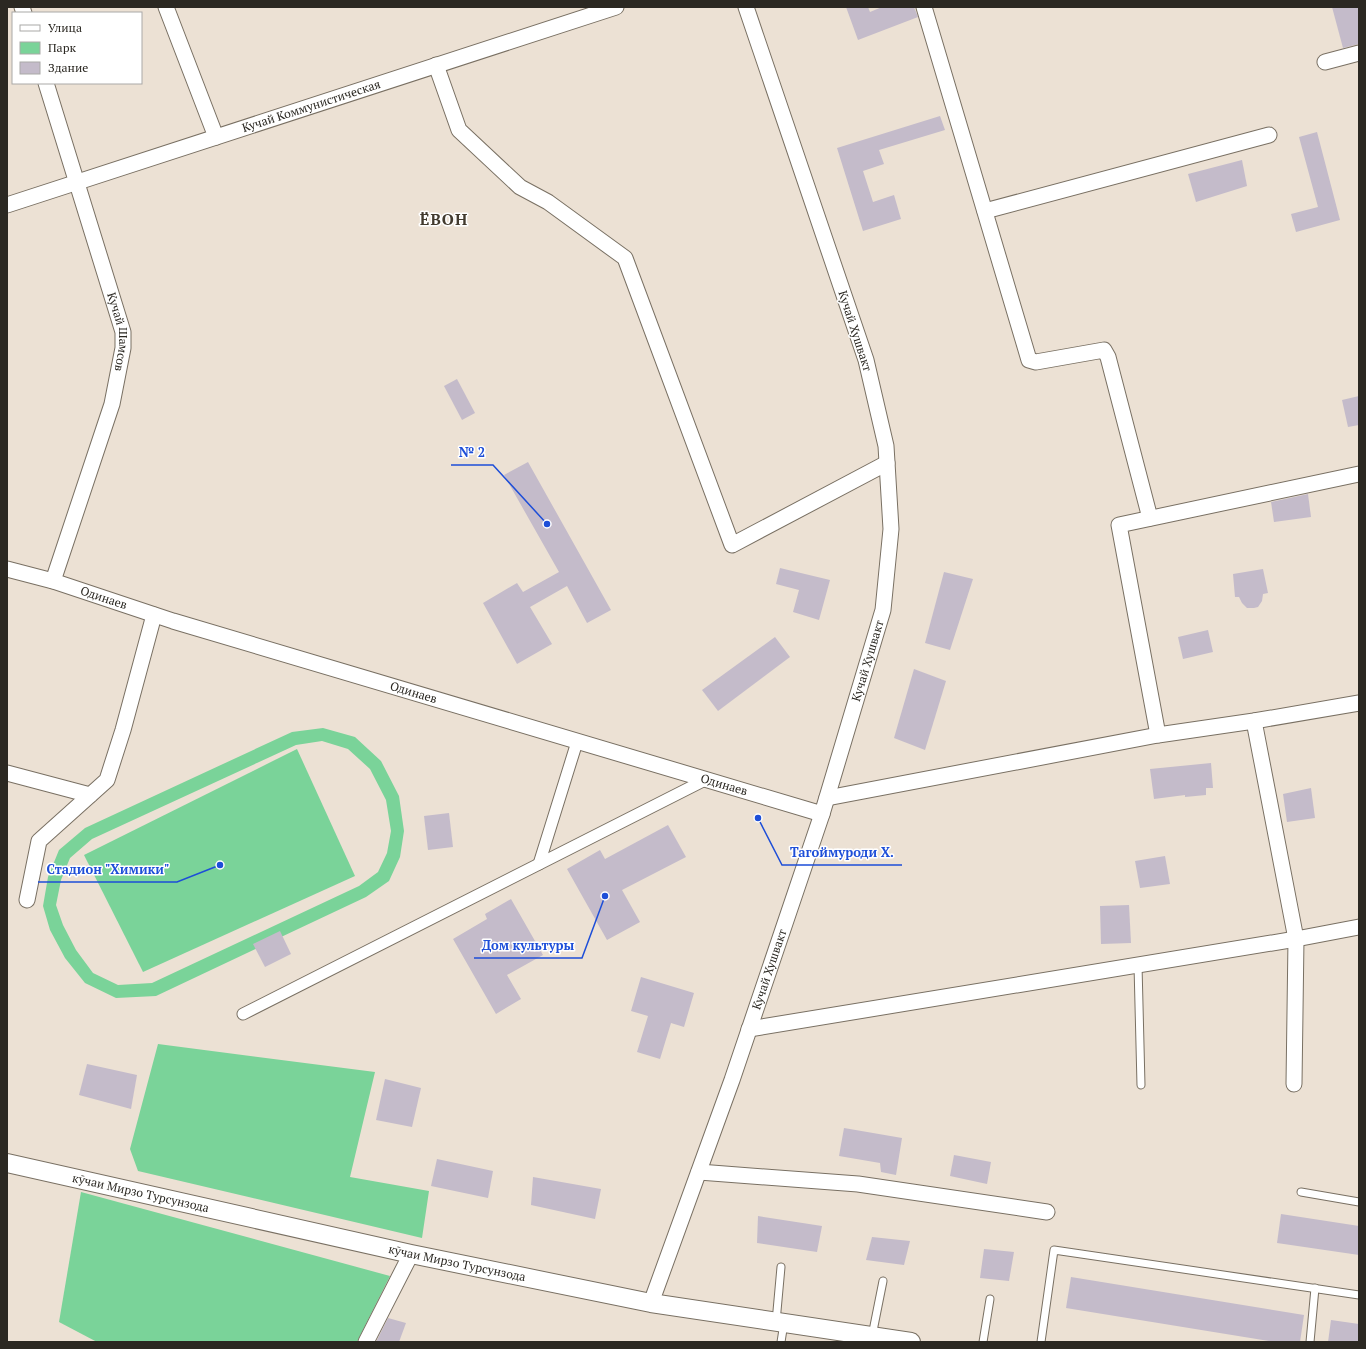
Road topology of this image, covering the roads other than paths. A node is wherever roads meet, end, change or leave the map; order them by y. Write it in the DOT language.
graph roads {
  1 [pos="166,7"];
  2 [pos="616,7"];
  3 [pos="746,7"];
  4 [pos="924,7"];
  5 [pos="1359,53"];
  6 [pos="1325,62"];
  7 [pos="436,65"];
  8 [pos="46,84"];
  9 [pos="1269,135"];
  10 [pos="216,137"];
  11 [pos="77,182"];
  12 [pos="7,205"];
  13 [pos="985,211"];
  14 [pos="886,463"];
  15 [pos="1359,474"];
  16 [pos="1150,518"];
  17 [pos="7,569"];
  18 [pos="53,581"];
  19 [pos="154,615"];
  20 [pos="1359,703"];
  21 [pos="1254,721"];
  22 [pos="1158,735"];
  23 [pos="578,742"];
  24 [pos="7,773"];
  25 [pos="704,780"];
  26 [pos="90,795"];
  27 [pos="827,798"];
  28 [pos="822,814"];
  29 [pos="539,864"];
  30 [pos="27,900"];
  31 [pos="1359,926"];
  32 [pos="1296,938"];
  33 [pos="1138,965"];
  34 [pos="243,1014"];
  35 [pos="749,1029"];
  36 [pos="1141,1084"];
  37 [pos="1294,1084"];
  38 [pos="7,1163"];
  39 [pos="698,1172"];
  40 [pos="1301,1192"];
  41 [pos="1359,1202"];
  42 [pos="1047,1212"];
  43 [pos="411,1254"];
  44 [pos="781,1267"];
  45 [pos="883,1282"];
  46 [pos="1315,1288"];
  47 [pos="1359,1295"];
  48 [pos="990,1299"];
  49 [pos="651,1303"];
  50 [pos="780,1322"];
  51 [pos="872,1336"];
  52 [pos="366,1342"];
  53 [pos="781,1342"];
  54 [pos="911,1342"];
  55 [pos="983,1342"];
  56 [pos="1041,1342"];
  57 [pos="1310,1342"];
  1 -- 10 [label="street"];
  2 -- 7 [label="street, Кучай Коммунистическая"];
  3 -- 14 [label="street, Кучай Хушвакт"];
  4 -- 13 [label="street"];
  5 -- 6 [label="street"];
  7 -- 10 [label="street, Кучай Коммунистическая"];
  7 -- 14 [label="street"];
  8 -- 11 [label="street, Кучай Шамсов"];
  9 -- 13 [label="street"];
  10 -- 11 [label="street, Кучай Коммунистическая"];
  11 -- 12 [label="street, Кучай Коммунистическая"];
  11 -- 18 [label="street, Кучай Шамсов"];
  13 -- 16 [label="street"];
  14 -- 27 [label="street, Кучай Хушвакт"];
  15 -- 16 [label="street"];
  16 -- 22 [label="street"];
  17 -- 18 [label="street, Одинаев"];
  18 -- 19 [label="street, Одинаев"];
  19 -- 23 [label="street, Одинаев"];
  19 -- 26 [label="street"];
  20 -- 21 [label="street"];
  21 -- 22 [label="street"];
  21 -- 32 [label="street"];
  22 -- 27 [label="street"];
  23 -- 25 [label="street, Одинаев"];
  23 -- 29 [label="street"];
  24 -- 26 [label="street"];
  25 -- 28 [label="street, Одинаев"];
  25 -- 29 [label="street"];
  26 -- 30 [label="street"];
  27 -- 28 [label="street, Кучай Хушвакт"];
  28 -- 35 [label="street, Кучай Хушвакт"];
  29 -- 34 [label="street"];
  31 -- 32 [label="street"];
  32 -- 33 [label="street"];
  32 -- 37 [label="street"];
  33 -- 35 [label="street"];
  33 -- 36 [label="lane"];
  35 -- 39 [label="street, Кучай Хушвакт"];
  38 -- 43 [label="street, кӯчаи Мирзо Турсунзода"];
  39 -- 42 [label="street"];
  39 -- 49 [label="street, Кучай Хушвакт"];
  40 -- 41 [label="lane"];
  43 -- 49 [label="street, кӯчаи Мирзо Турсунзода"];
  43 -- 52 [label="street"];
  44 -- 50 [label="lane"];
  45 -- 51 [label="lane"];
  46 -- 47 [label="lane"];
  46 -- 56 [label="lane"];
  46 -- 57 [label="lane"];
  48 -- 55 [label="lane"];
  49 -- 50 [label="street, кӯчаи Мирзо Турсунзода"];
  50 -- 51 [label="street, кӯчаи Мирзо Турсунзода"];
  50 -- 53 [label="lane"];
  51 -- 54 [label="street, кӯчаи Мирзо Турсунзода"];
}
